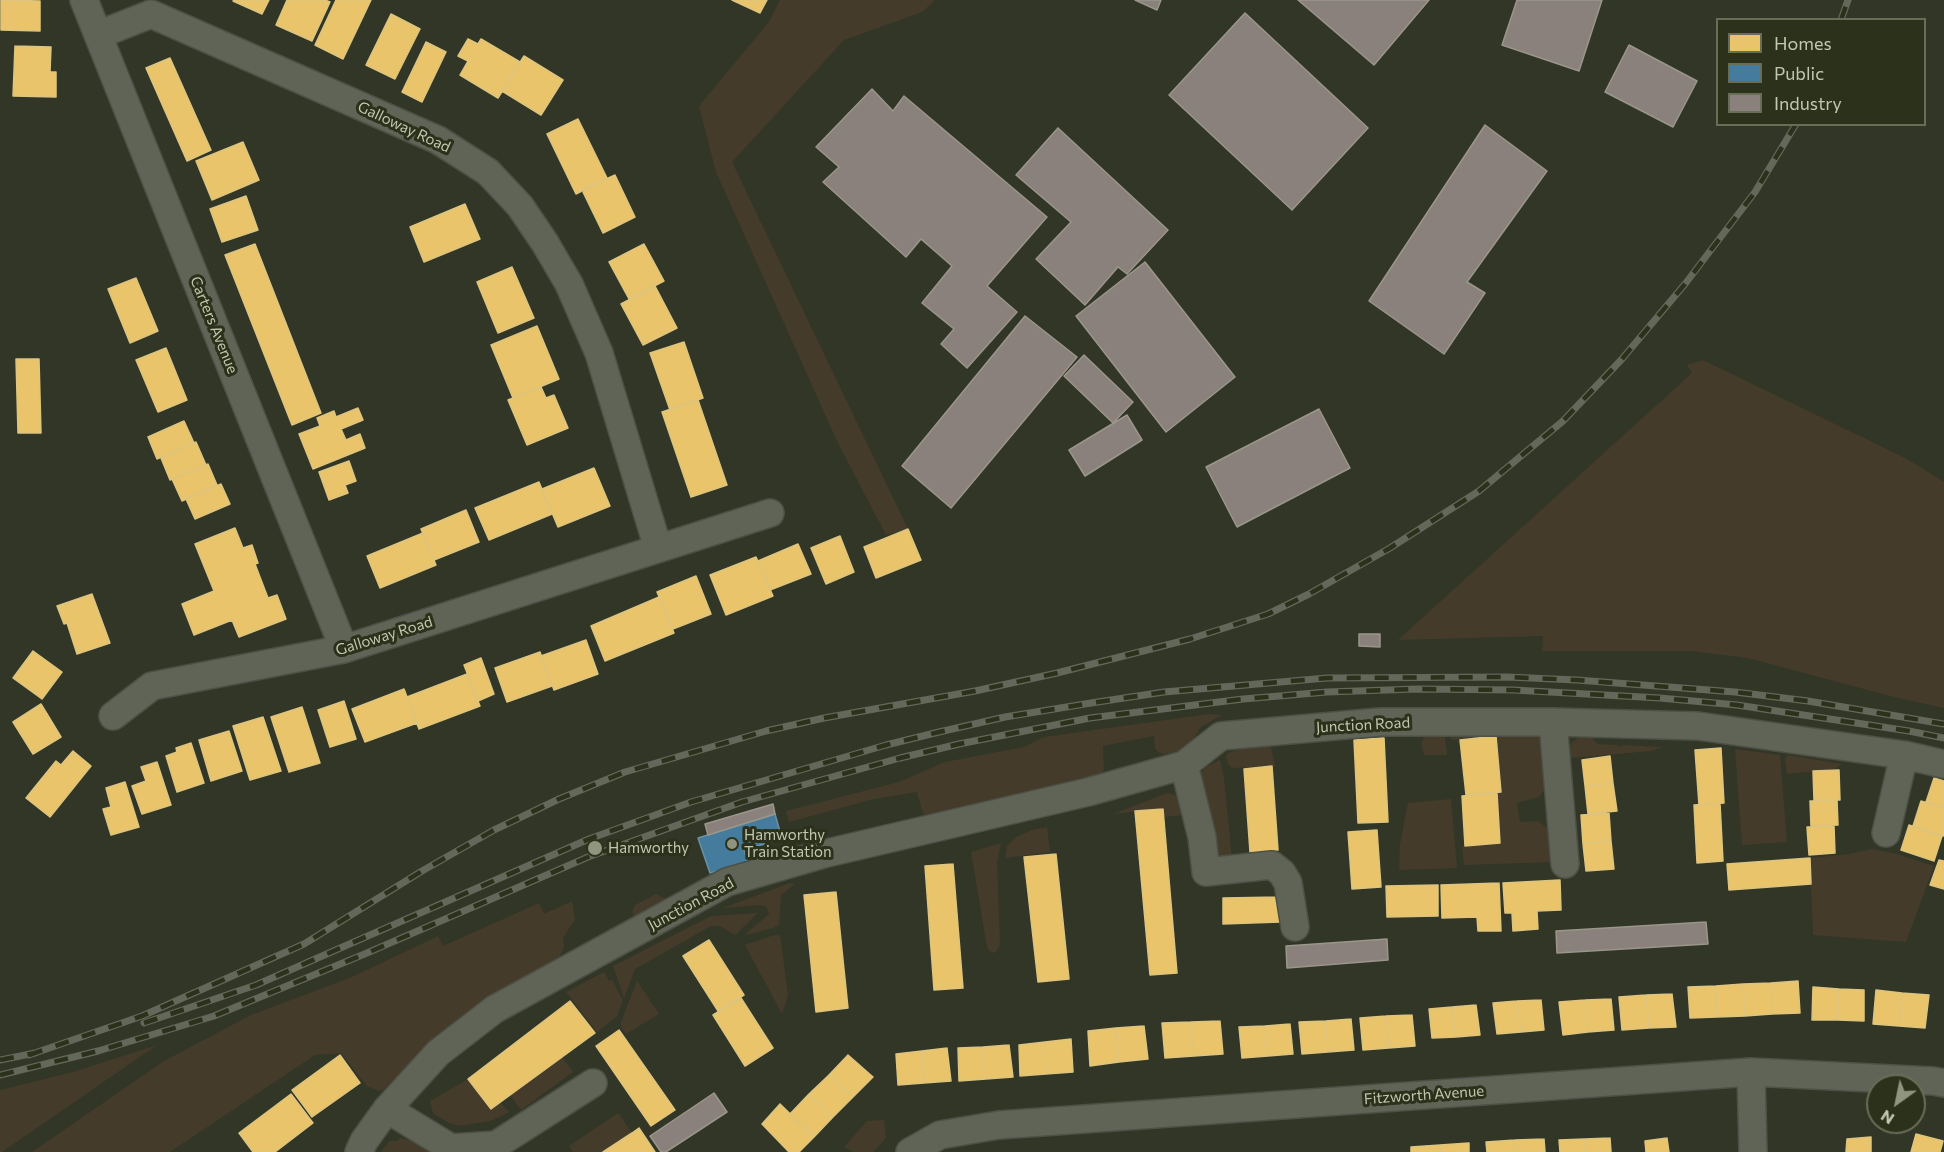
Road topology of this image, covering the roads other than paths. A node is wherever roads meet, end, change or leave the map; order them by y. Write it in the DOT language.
graph roads {
  1 [pos="84,0"];
  2 [pos="98,35"];
  3 [pos="770,513"];
  4 [pos="658,548"];
  5 [pos="344,649"];
  6 [pos="113,716"];
  7 [pos="1553,722"];
  8 [pos="1904,755"];
  9 [pos="1944,764"];
  10 [pos="1184,765"];
  11 [pos="1886,833"];
  12 [pos="1564,864"];
  13 [pos="1295,927"];
  14 [pos="1751,1072"];
  15 [pos="592,1083"];
  16 [pos="1944,1083"];
  17 [pos="387,1109"];
  18 [pos="359,1152"];
  19 [pos="910,1152"];
  20 [pos="1754,1152"];
  1 -- 2 [label="street, Carters Avenue"];
  2 -- 4 [label="street, Galloway Road"];
  2 -- 5 [label="street, Carters Avenue"];
  3 -- 4 [label="street, Galloway Road"];
  4 -- 5 [label="street, Galloway Road"];
  5 -- 6 [label="street, Galloway Road"];
  7 -- 8 [label="street, Junction Road"];
  7 -- 10 [label="street, Junction Road"];
  7 -- 12 [label="street"];
  8 -- 9 [label="street, Junction Road"];
  8 -- 11 [label="street"];
  10 -- 13 [label="street"];
  10 -- 17 [label="street, Junction Road"];
  14 -- 16 [label="street, Fitzworth Avenue"];
  14 -- 19 [label="street, Fitzworth Avenue"];
  14 -- 20 [label="street"];
  15 -- 17 [label="street"];
  17 -- 18 [label="street, Junction Road"];
}
